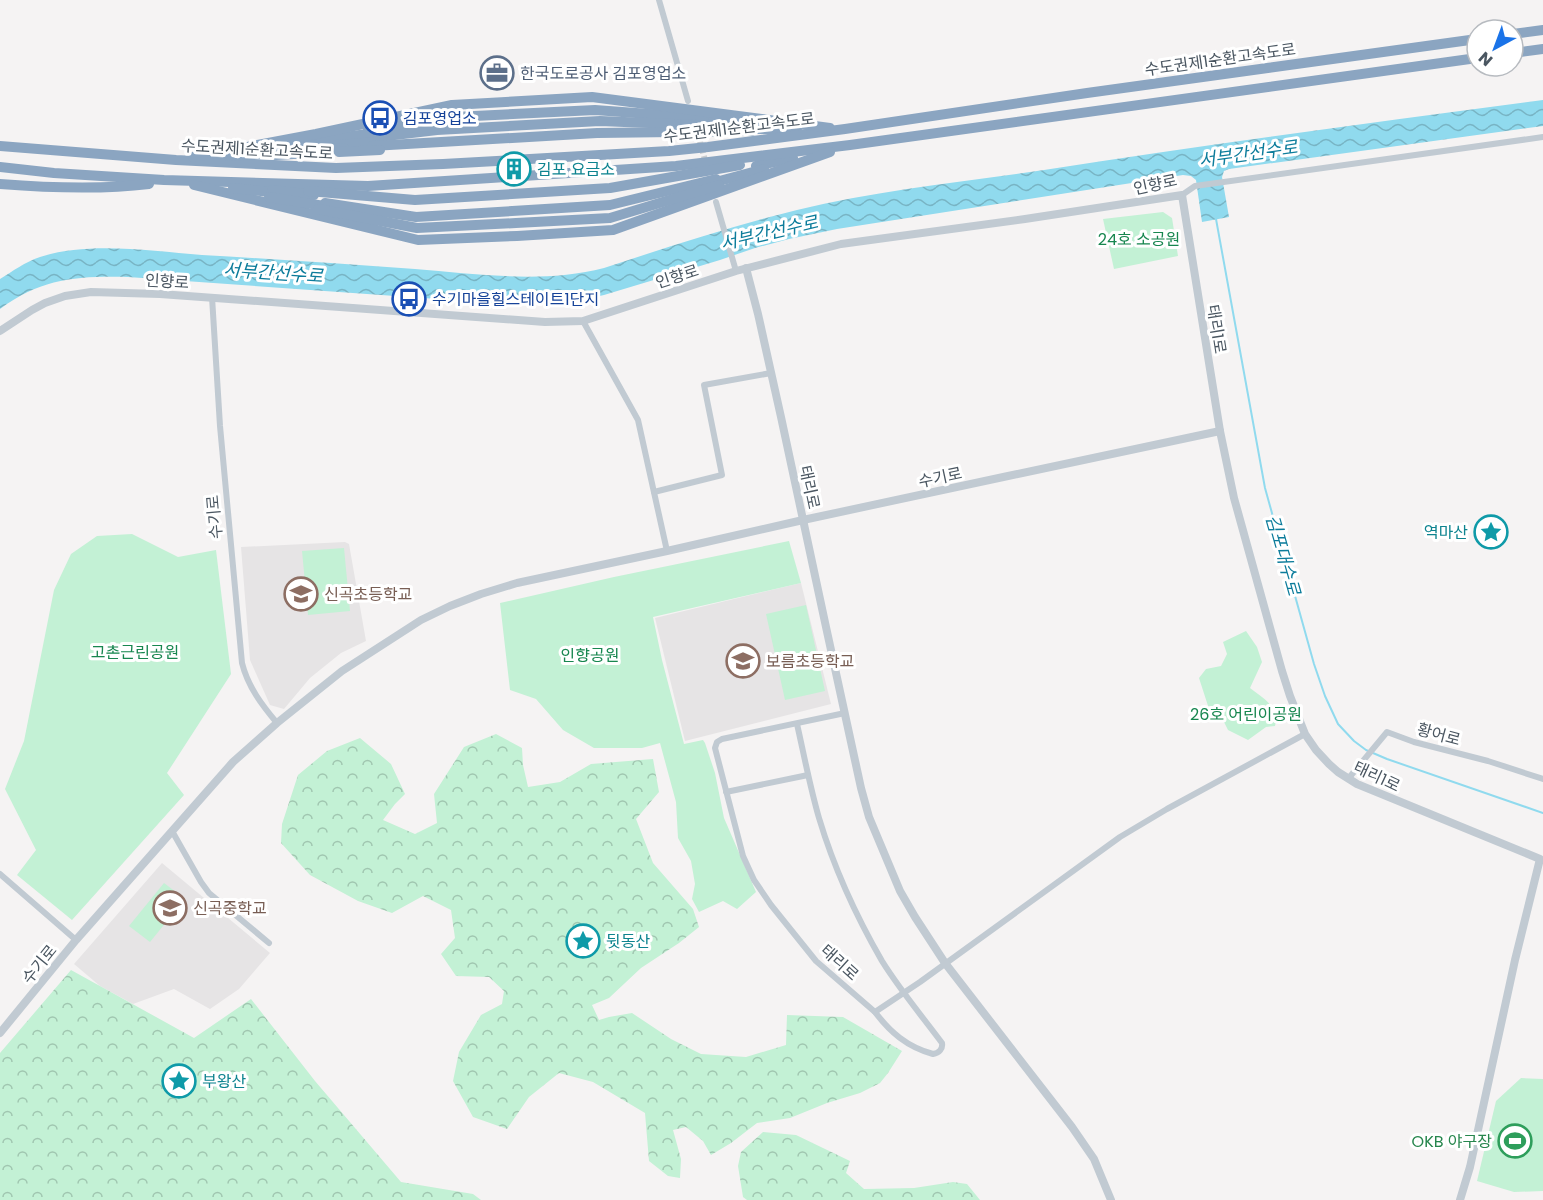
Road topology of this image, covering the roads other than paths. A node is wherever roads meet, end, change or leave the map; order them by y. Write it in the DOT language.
graph roads {
  1 [pos="659,0"];
  2 [pos="1543,30"];
  3 [pos="1525,32"];
  4 [pos="1465,41"];
  5 [pos="1543,49"];
  6 [pos="1525,51"];
  7 [pos="1465,60"];
  8 [pos="688,101"];
  9 [pos="845,129"];
  10 [pos="1543,137"];
  11 [pos="850,145"];
  12 [pos="0,146"];
  13 [pos="176,160"];
  14 [pos="0,167"];
  15 [pos="177,180"];
  16 [pos="0,184"];
  17 [pos="1182,195"];
  18 [pos="716,202"];
  19 [pos="746,268"];
  20 [pos="736,271"];
  21 [pos="212,297"];
  22 [pos="584,321"];
  23 [pos="0,331"];
  24 [pos="771,373"];
  25 [pos="1220,431"];
  26 [pos="654,492"];
  27 [pos="803,520"];
  28 [pos="667,551"];
  29 [pos="845,713"];
  30 [pos="277,723"];
  31 [pos="797,724"];
  32 [pos="1305,734"];
  33 [pos="808,775"];
  34 [pos="1348,778"];
  35 [pos="1543,779"];
  36 [pos="726,792"];
  37 [pos="172,831"];
  38 [pos="1542,860"];
  39 [pos="0,874"];
  40 [pos="76,940"];
  41 [pos="269,943"];
  42 [pos="945,963"];
  43 [pos="903,993"];
  44 [pos="875,1012"];
  45 [pos="0,1033"];
  46 [pos="1111,1200"];
  47 [pos="1460,1200"];
  1 -- 8 [label="street"];
  2 -- 3 [label="highway"];
  4 -- 9 [label="highway, 수도권제1순환고속도로"];
  5 -- 6 [label="highway"];
  7 -- 11 [label="highway, 수도권제1순환고속도로"];
  9 -- 13 [label="highway"];
  9 -- 13 [label="highway, 수도권제1순환고속도로"];
  9 -- 13 [label="highway"];
  9 -- 13 [label="highway"];
  10 -- 17 [label="street, 인향로"];
  11 -- 15 [label="highway, 수도권제1순환고속도로"];
  11 -- 15 [label="highway"];
  11 -- 15 [label="highway"];
  11 -- 15 [label="highway"];
  12 -- 13 [label="highway, 수도권제1순환고속도로"];
  14 -- 15 [label="highway, 수도권제1순환고속도로"];
  15 -- 16 [label="highway"];
  17 -- 19 [label="street, 인향로"];
  17 -- 25 [label="street, 태리1로"];
  18 -- 20 [label="street"];
  19 -- 20 [label="street, 인향로"];
  19 -- 24 [label="street, 태리로"];
  20 -- 22 [label="street, 인향로"];
  21 -- 22 [label="street, 인향로"];
  21 -- 23 [label="street, 인향로"];
  21 -- 30 [label="street, 수기로"];
  22 -- 26 [label="street"];
  24 -- 26 [label="street"];
  24 -- 27 [label="street, 태리로"];
  25 -- 27 [label="street, 수기로"];
  25 -- 32 [label="street, 태리1로"];
  26 -- 28 [label="street"];
  27 -- 28 [label="street, 수기로"];
  27 -- 29 [label="street, 태리로"];
  28 -- 30 [label="street, 수기로"];
  29 -- 31 [label="street, 태리로"];
  29 -- 42 [label="street, 태리로"];
  30 -- 37 [label="street, 수기로"];
  31 -- 33 [label="street, 태리로"];
  31 -- 36 [label="street, 태리로"];
  32 -- 34 [label="street, 태리1로"];
  32 -- 42 [label="street"];
  33 -- 36 [label="street"];
  33 -- 43 [label="street, 태리로"];
  34 -- 35 [label="street, 황어로"];
  34 -- 38 [label="street, 태리1로"];
  36 -- 44 [label="street, 태리로"];
  37 -- 40 [label="street, 수기로"];
  37 -- 41 [label="street"];
  38 -- 47 [label="street, 태리1로"];
  39 -- 40 [label="street, 수기로"];
  40 -- 45 [label="street, 수기로"];
  42 -- 43 [label="street"];
  42 -- 46 [label="street, 태리로"];
  43 -- 44 [label="street"];
  43 -- 44 [label="street, 태리로"];
}
